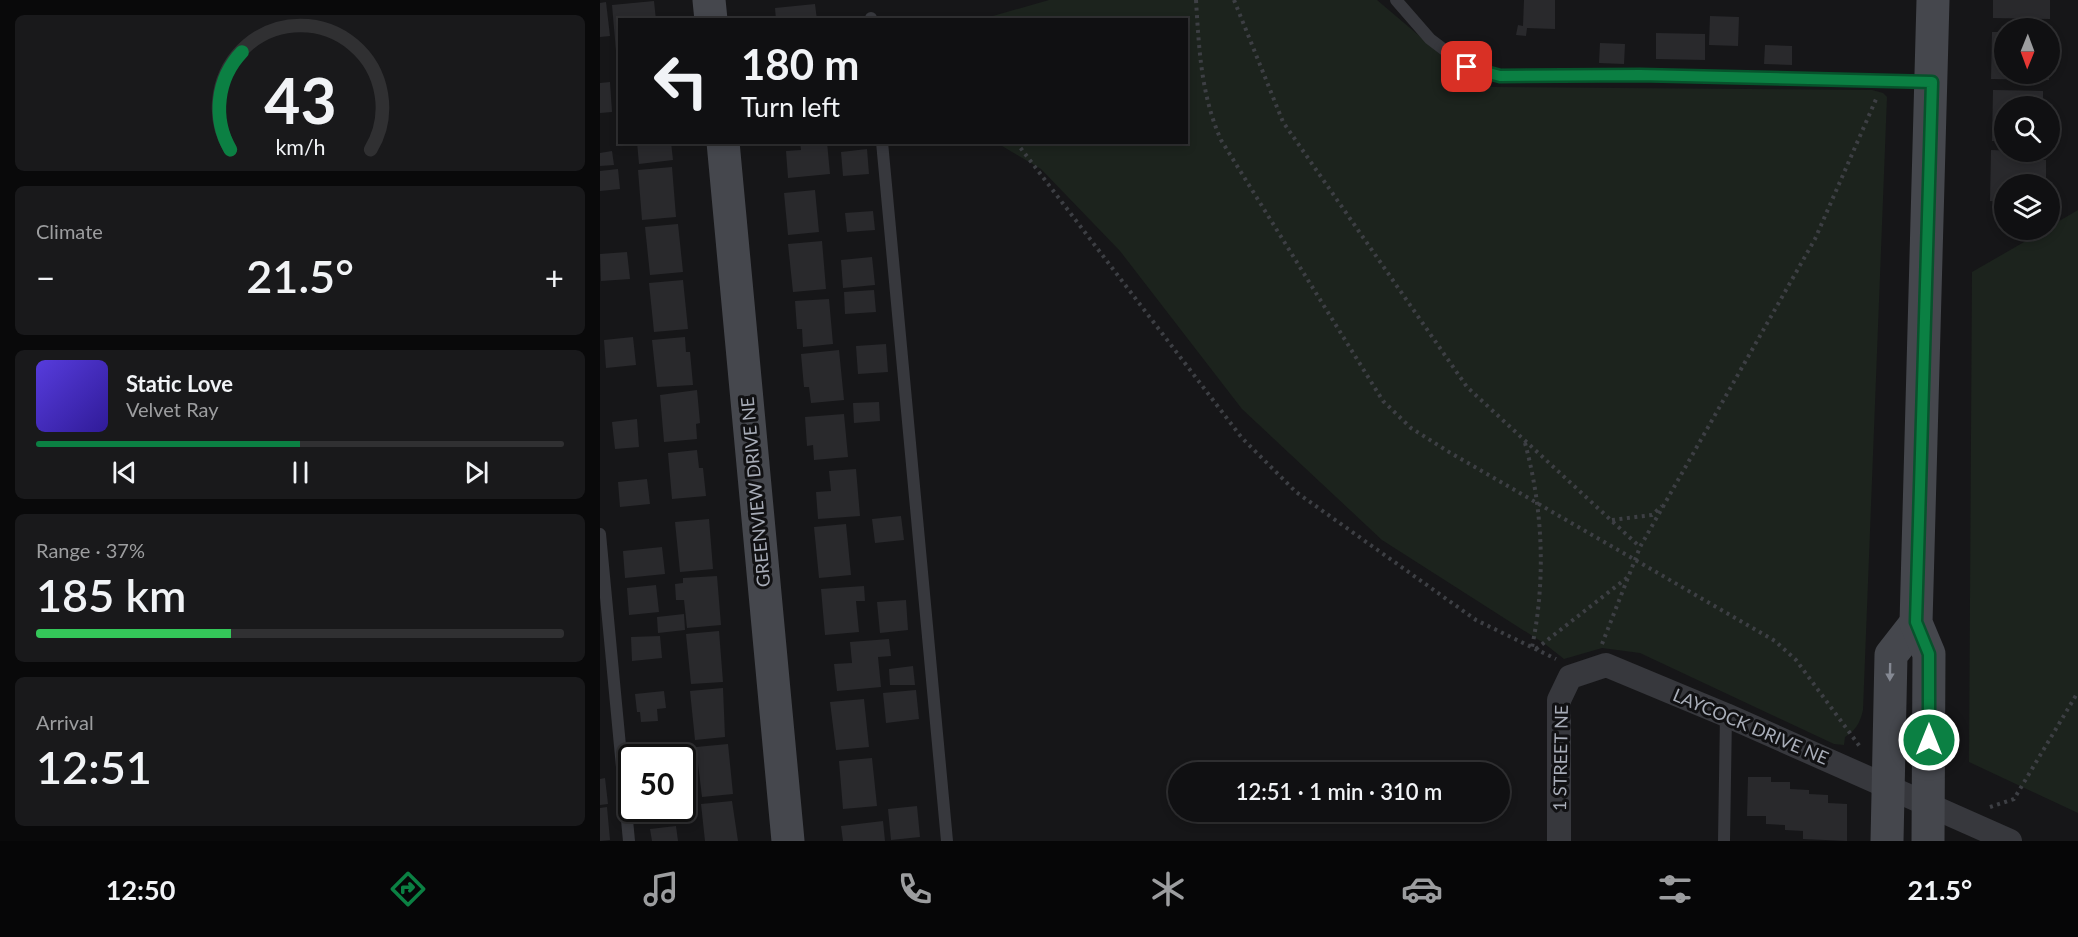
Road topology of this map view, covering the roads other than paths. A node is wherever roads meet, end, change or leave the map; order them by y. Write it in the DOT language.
graph roads {
  1 [pos="709,0"];
  2 [pos="1396,0"];
  3 [pos="1934,0"];
  4 [pos="711,18"];
  5 [pos="1932,82"];
  6 [pos="723,144"];
  7 [pos="882,144"];
  8 [pos="600,534"];
  9 [pos="1916,622"];
  10 [pos="1564,668"];
  11 [pos="1726,715"];
  12 [pos="1888,786"];
  13 [pos="1929,805"];
  14 [pos="629,841"];
  15 [pos="788,841"];
  16 [pos="947,841"];
  17 [pos="1559,841"];
  18 [pos="1724,841"];
  19 [pos="1887,841"];
  20 [pos="1928,841"];
  21 [pos="2010,841"];
  1 -- 4 [label="main road"];
  2 -- 5 [label="lane"];
  3 -- 5 [label="main road"];
  5 -- 9 [label="main road"];
  6 -- 15 [label="main road, GREENVIEW DRIVE NE"];
  7 -- 16 [label="lane"];
  8 -- 14 [label="lane"];
  9 -- 12 [label="main road, one-way"];
  9 -- 13 [label="main road"];
  10 -- 11 [label="street, LAYCOCK DRIVE NE"];
  10 -- 17 [label="street, 1 STREET NE"];
  11 -- 12 [label="street, LAYCOCK DRIVE NE"];
  11 -- 18 [label="lane"];
  12 -- 13 [label="street, LAYCOCK DRIVE NE"];
  12 -- 19 [label="main road"];
  13 -- 20 [label="main road"];
  13 -- 21 [label="street, LAYCOCK DRIVE NE"];
}
